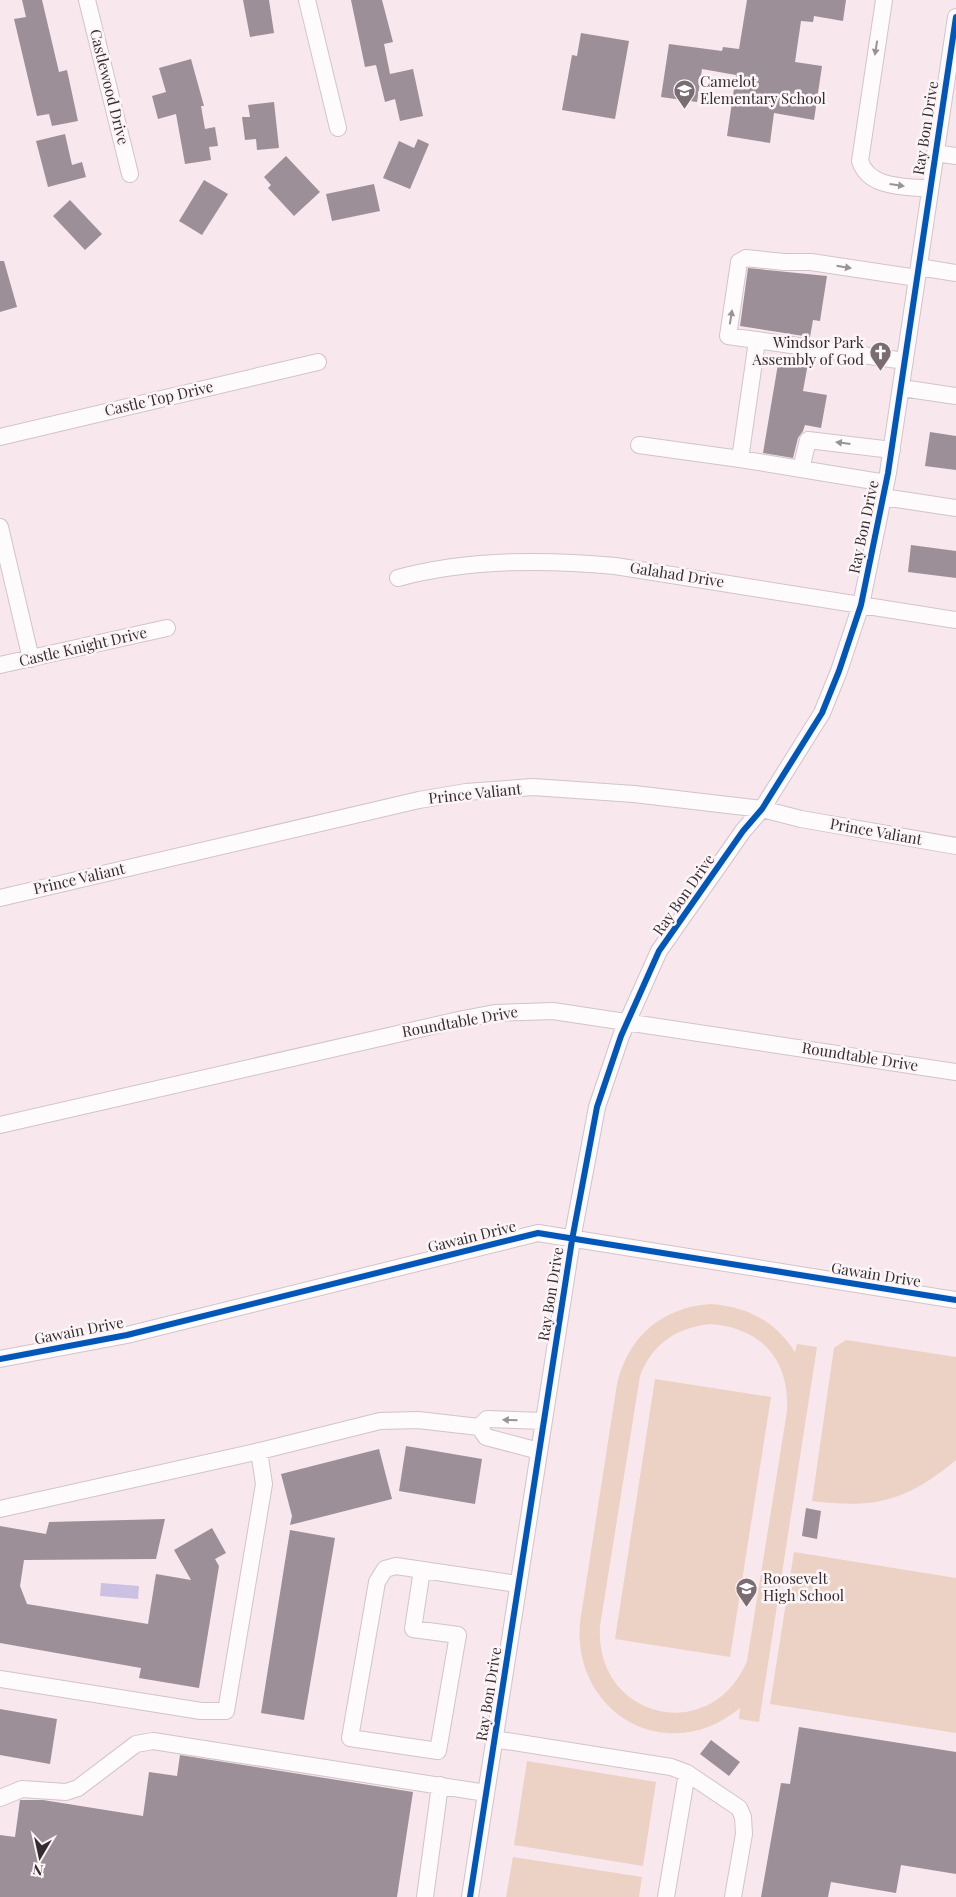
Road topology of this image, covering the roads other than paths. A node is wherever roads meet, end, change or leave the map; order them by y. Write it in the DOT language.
graph roads {
  1 [pos="88,0"];
  2 [pos="307,0"];
  3 [pos="884,0"];
  4 [pos="956,18"];
  5 [pos="338,128"];
  6 [pos="935,152"];
  7 [pos="956,156"];
  8 [pos="130,174"];
  9 [pos="930,189"];
  10 [pos="918,273"];
  11 [pos="956,274"];
  12 [pos="757,341"];
  13 [pos="905,361"];
  14 [pos="318,362"];
  15 [pos="902,388"];
  16 [pos="956,396"];
  17 [pos="0,437"];
  18 [pos="639,445"];
  19 [pos="892,450"];
  20 [pos="740,458"];
  21 [pos="801,469"];
  22 [pos="884,490"];
  23 [pos="956,508"];
  24 [pos="0,527"];
  25 [pos="398,578"];
  26 [pos="861,605"];
  27 [pos="956,620"];
  28 [pos="167,628"];
  29 [pos="31,659"];
  30 [pos="0,665"];
  31 [pos="762,809"];
  32 [pos="956,846"];
  33 [pos="0,898"];
  34 [pos="628,1021"];
  35 [pos="956,1072"];
  36 [pos="0,1125"];
  37 [pos="572,1240"];
  38 [pos="956,1300"];
  39 [pos="0,1359"];
  40 [pos="544,1421"];
  41 [pos="479,1427"];
  42 [pos="539,1451"];
  43 [pos="259,1452"];
  44 [pos="0,1509"];
  45 [pos="422,1570"];
  46 [pos="518,1584"];
  47 [pos="0,1679"];
  48 [pos="494,1739"];
  49 [pos="688,1773"];
  50 [pos="440,1785"];
  51 [pos="486,1793"];
  52 [pos="0,1798"];
  53 [pos="425,1897"];
  54 [pos="470,1897"];
  55 [pos="666,1897"];
  56 [pos="733,1897"];
  1 -- 8 [label="street, Castlewood Drive"];
  2 -- 5 [label="street"];
  3 -- 9 [label="street, one-way"];
  4 -- 6 [label="street, Ray Bon Drive"];
  6 -- 7 [label="street"];
  6 -- 9 [label="street, Ray Bon Drive"];
  9 -- 10 [label="street, Ray Bon Drive"];
  10 -- 11 [label="street"];
  12 -- 10 [label="street, one-way"];
  10 -- 13 [label="street, Ray Bon Drive"];
  12 -- 13 [label="street"];
  12 -- 20 [label="street"];
  13 -- 15 [label="street, Ray Bon Drive"];
  14 -- 17 [label="street, Castle Top Drive"];
  15 -- 16 [label="street"];
  15 -- 19 [label="street, Ray Bon Drive"];
  18 -- 20 [label="street"];
  19 -- 21 [label="street, one-way"];
  19 -- 22 [label="street, Ray Bon Drive"];
  20 -- 21 [label="street"];
  21 -- 22 [label="street"];
  22 -- 23 [label="street"];
  22 -- 26 [label="street, Ray Bon Drive"];
  24 -- 29 [label="street"];
  25 -- 26 [label="street, Galahad Drive"];
  26 -- 27 [label="street, Galahad Drive"];
  26 -- 31 [label="street, Ray Bon Drive"];
  28 -- 29 [label="street, Castle Knight Drive"];
  29 -- 30 [label="street, Castle Knight Drive"];
  31 -- 32 [label="street, Prince Valiant"];
  31 -- 33 [label="street, Prince Valiant"];
  31 -- 34 [label="street, Ray Bon Drive"];
  34 -- 35 [label="street, Roundtable Drive"];
  34 -- 36 [label="street, Roundtable Drive"];
  34 -- 37 [label="street, Ray Bon Drive"];
  37 -- 38 [label="street, Gawain Drive"];
  37 -- 39 [label="street, Gawain Drive"];
  37 -- 40 [label="street, Ray Bon Drive"];
  40 -- 41 [label="street, one-way"];
  40 -- 42 [label="street, Ray Bon Drive"];
  41 -- 42 [label="street"];
  41 -- 43 [label="street"];
  42 -- 46 [label="street, Ray Bon Drive"];
  43 -- 44 [label="street"];
  43 -- 47 [label="street"];
  45 -- 45 [label="street"];
  45 -- 46 [label="street"];
  46 -- 48 [label="street, Ray Bon Drive"];
  48 -- 49 [label="street"];
  48 -- 51 [label="street, Ray Bon Drive"];
  49 -- 55 [label="street"];
  49 -- 56 [label="street"];
  50 -- 51 [label="street"];
  50 -- 52 [label="street"];
  50 -- 53 [label="street"];
  51 -- 54 [label="street, Ray Bon Drive"];
}
